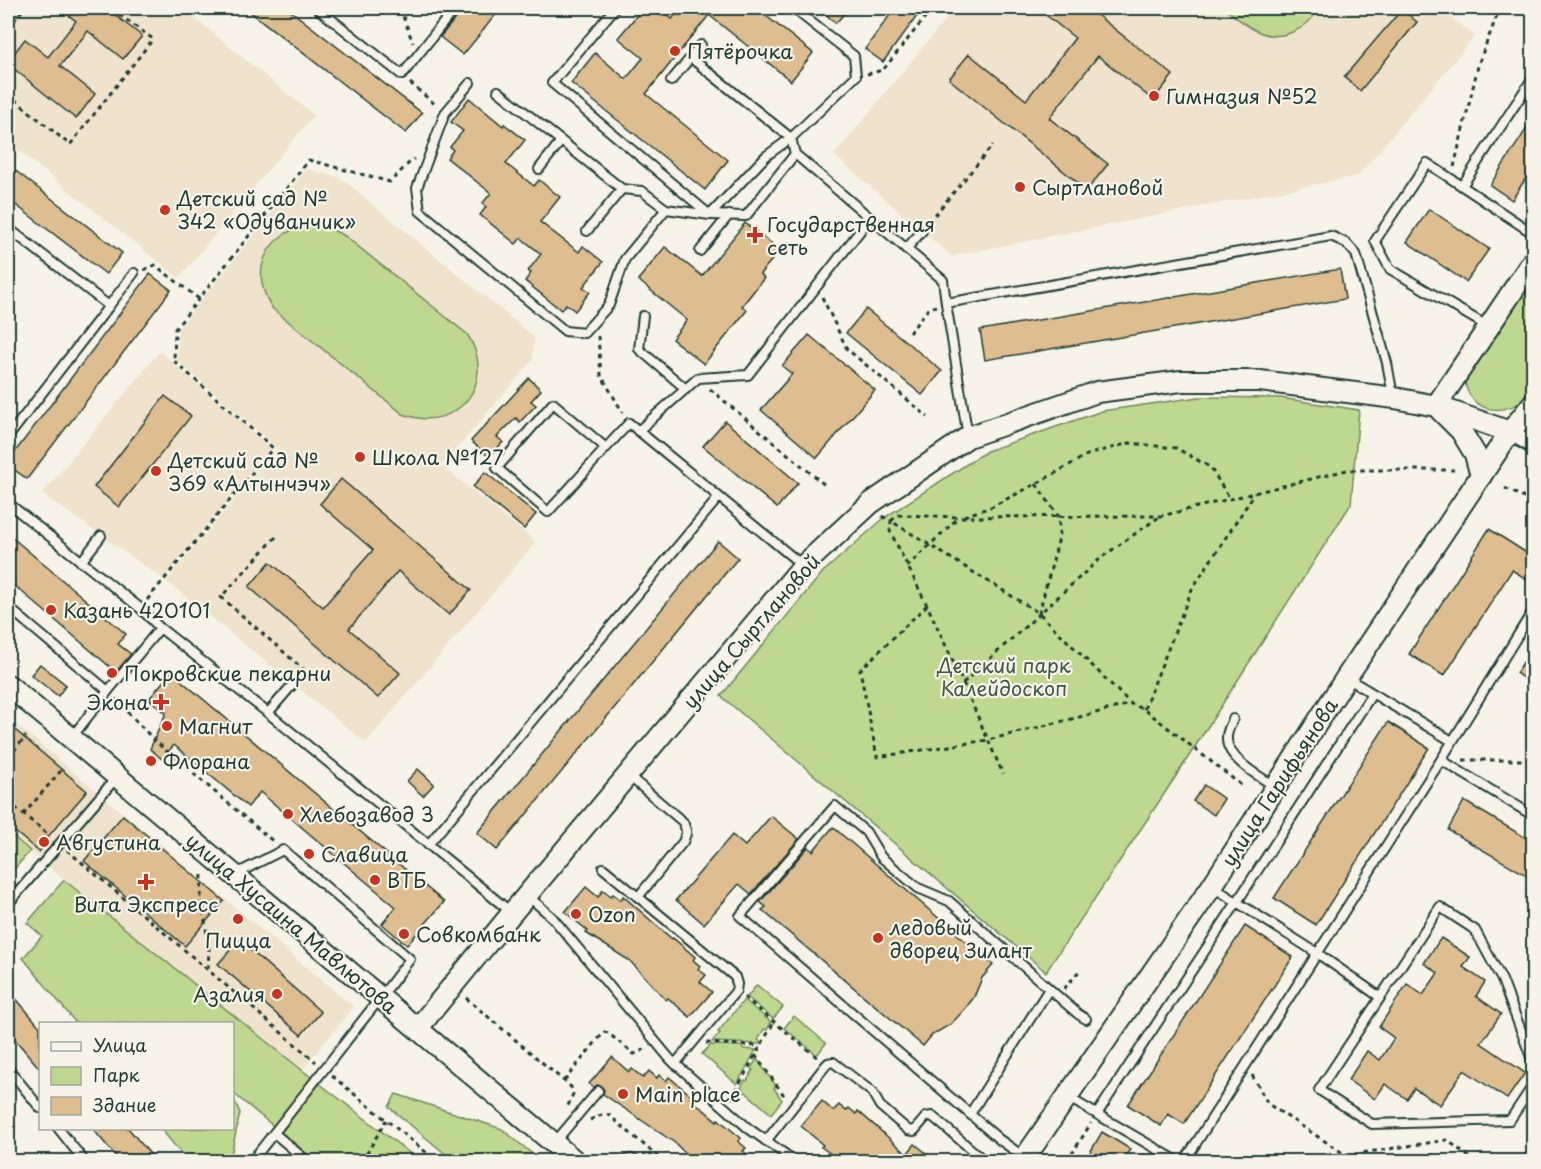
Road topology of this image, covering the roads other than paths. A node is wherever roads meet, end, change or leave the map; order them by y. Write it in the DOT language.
graph roads {
  1 [pos="317,8"];
  2 [pos="455,8"];
  3 [pos="615,8"];
  4 [pos="793,8"];
  5 [pos="701,45"];
  6 [pos="691,58"];
  7 [pos="1533,76"];
  8 [pos="671,81"];
  9 [pos="470,82"];
  10 [pos="498,92"];
  11 [pos="791,138"];
  12 [pos="561,141"];
  13 [pos="795,154"];
  14 [pos="539,169"];
  15 [pos="1462,186"];
  16 [pos="622,189"];
  17 [pos="666,209"];
  18 [pos="710,215"];
  19 [pos="729,215"];
  20 [pos="870,218"];
  21 [pos="8,228"];
  22 [pos="587,231"];
  23 [pos="922,231"];
  24 [pos="1533,234"];
  25 [pos="906,249"];
  26 [pos="700,251"];
  27 [pos="1533,260"];
  28 [pos="135,273"];
  29 [pos="946,303"];
  30 [pos="109,306"];
  31 [pos="643,316"];
  32 [pos="1488,327"];
  33 [pos="686,389"];
  34 [pos="1393,398"];
  35 [pos="1533,402"];
  36 [pos="1436,406"];
  37 [pos="638,430"];
  38 [pos="1510,432"];
  39 [pos="8,437"];
  40 [pos="968,437"];
  41 [pos="1533,446"];
  42 [pos="606,448"];
  43 [pos="1481,476"];
  44 [pos="719,497"];
  45 [pos="8,503"];
  46 [pos="101,536"];
  47 [pos="81,562"];
  48 [pos="803,566"];
  49 [pos="8,607"];
  50 [pos="1533,609"];
  51 [pos="160,628"];
  52 [pos="1346,678"];
  53 [pos="293,684"];
  54 [pos="8,685"];
  55 [pos="108,691"];
  56 [pos="1372,694"];
  57 [pos="268,713"];
  58 [pos="1233,719"];
  59 [pos="71,739"];
  60 [pos="1452,741"];
  61 [pos="1441,760"];
  62 [pos="627,775"];
  63 [pos="117,777"];
  64 [pos="1276,787"];
  65 [pos="1533,816"];
  66 [pos="428,845"];
  67 [pos="603,868"];
  68 [pos="234,875"];
  69 [pos="1212,886"];
  70 [pos="527,895"];
  71 [pos="638,897"];
  72 [pos="1238,902"];
  73 [pos="8,904"];
  74 [pos="512,913"];
  75 [pos="1317,953"];
  76 [pos="1049,989"];
  77 [pos="1380,997"];
  78 [pos="381,998"];
  79 [pos="1086,1019"];
  80 [pos="418,1028"];
  81 [pos="675,1064"];
  82 [pos="1533,1065"];
  83 [pos="8,1068"];
  84 [pos="1533,1084"];
  85 [pos="598,1091"];
  86 [pos="1067,1097"];
  87 [pos="39,1107"];
  88 [pos="970,1114"];
  89 [pos="1097,1114"];
  90 [pos="60,1130"];
  91 [pos="274,1133"];
  92 [pos="766,1141"];
  93 [pos="554,1143"];
  94 [pos="784,1158"];
  95 [pos="1023,1160"];
  96 [pos="85,1161"];
  97 [pos="251,1161"];
  98 [pos="308,1161"];
  99 [pos="576,1161"];
  100 [pos="618,1161"];
  101 [pos="639,1161"];
  102 [pos="796,1161"];
  103 [pos="986,1161"];
  104 [pos="1179,1161"];
  105 [pos="1184,1161"];
  1 -- 2 [label="lane"];
  3 -- 18 [label="lane"];
  4 -- 11 [label="lane"];
  5 -- 6 [label="lane"];
  6 -- 8 [label="lane"];
  6 -- 11 [label="lane"];
  7 -- 15 [label="lane"];
  9 -- 17 [label="lane"];
  10 -- 12 [label="lane"];
  11 -- 13 [label="lane"];
  11 -- 18 [label="lane"];
  12 -- 14 [label="lane"];
  12 -- 16 [label="lane"];
  13 -- 19 [label="lane"];
  13 -- 20 [label="lane"];
  15 -- 24 [label="lane"];
  15 -- 32 [label="lane"];
  16 -- 17 [label="lane"];
  16 -- 22 [label="lane"];
  17 -- 18 [label="lane"];
  18 -- 19 [label="lane"];
  19 -- 26 [label="lane"];
  20 -- 25 [label="lane"];
  20 -- 33 [label="lane"];
  21 -- 30 [label="lane"];
  23 -- 25 [label="lane"];
  25 -- 29 [label="lane"];
  27 -- 32 [label="street"];
  28 -- 30 [label="lane"];
  29 -- 34 [label="lane"];
  29 -- 40 [label="lane"];
  30 -- 39 [label="lane"];
  31 -- 33 [label="lane"];
  32 -- 36 [label="street"];
  33 -- 37 [label="lane"];
  34 -- 36 [label="street, улица Сыртлановой"];
  34 -- 40 [label="street, улица Сыртлановой"];
  35 -- 38 [label="street, улица Гарифьянова"];
  36 -- 38 [label="street, улица Сыртлановой"];
  36 -- 43 [label="street"];
  37 -- 42 [label="lane"];
  37 -- 44 [label="lane"];
  38 -- 41 [label="street, улица Сыртлановой"];
  38 -- 43 [label="street, улица Гарифьянова"];
  40 -- 48 [label="street, улица Сыртлановой"];
  42 -- 42 [label="lane"];
  43 -- 52 [label="street, улица Гарифьянова"];
  44 -- 48 [label="lane"];
  44 -- 66 [label="lane"];
  45 -- 47 [label="lane"];
  46 -- 47 [label="lane"];
  47 -- 51 [label="lane"];
  48 -- 62 [label="street, улица Сыртлановой"];
  49 -- 55 [label="lane"];
  50 -- 60 [label="lane"];
  51 -- 55 [label="lane"];
  51 -- 57 [label="lane"];
  52 -- 56 [label="lane"];
  52 -- 64 [label="street, улица Гарифьянова"];
  53 -- 57 [label="lane"];
  54 -- 59 [label="street, улица Хусаина Мавлютова"];
  55 -- 59 [label="lane"];
  56 -- 60 [label="lane"];
  56 -- 72 [label="lane"];
  57 -- 66 [label="lane"];
  58 -- 64 [label="lane"];
  59 -- 63 [label="street, улица Хусаина Мавлютова"];
  60 -- 61 [label="lane"];
  61 -- 65 [label="lane"];
  61 -- 75 [label="lane"];
  62 -- 70 [label="street, улица Сыртлановой"];
  62 -- 71 [label="lane"];
  63 -- 68 [label="street, улица Хусаина Мавлютова"];
  63 -- 73 [label="lane"];
  64 -- 69 [label="street, улица Гарифьянова"];
  66 -- 74 [label="lane"];
  67 -- 71 [label="lane"];
  68 -- 78 [label="street, улица Хусаина Мавлютова"];
  68 -- 78 [label="lane"];
  69 -- 72 [label="lane"];
  69 -- 86 [label="street, улица Гарифьянова"];
  70 -- 74 [label="street, улица Сыртлановой"];
  70 -- 81 [label="lane"];
  71 -- 81 [label="lane"];
  72 -- 75 [label="lane"];
  72 -- 89 [label="lane"];
  74 -- 80 [label="street, улица Сыртлановой"];
  75 -- 77 [label="lane"];
  75 -- 105 [label="lane"];
  76 -- 79 [label="lane"];
  76 -- 88 [label="lane"];
  76 -- 88 [label="lane"];
  77 -- 82 [label="lane"];
  77 -- 84 [label="lane"];
  78 -- 80 [label="street, улица Хусаина Мавлютова"];
  78 -- 91 [label="lane"];
  80 -- 93 [label="street, улица Хусаина Мавлютова"];
  81 -- 92 [label="lane"];
  83 -- 87 [label="lane"];
  85 -- 93 [label="lane"];
  86 -- 89 [label="lane"];
  86 -- 95 [label="street, улица Гарифьянова"];
  88 -- 95 [label="lane"];
  89 -- 104 [label="lane"];
  90 -- 96 [label="lane"];
  91 -- 97 [label="lane"];
  91 -- 98 [label="lane"];
  92 -- 94 [label="lane"];
  92 -- 103 [label="lane"];
  93 -- 99 [label="street, улица Хусаина Мавлютова"];
  94 -- 102 [label="lane"];
  100 -- 101 [label="lane"];
}
